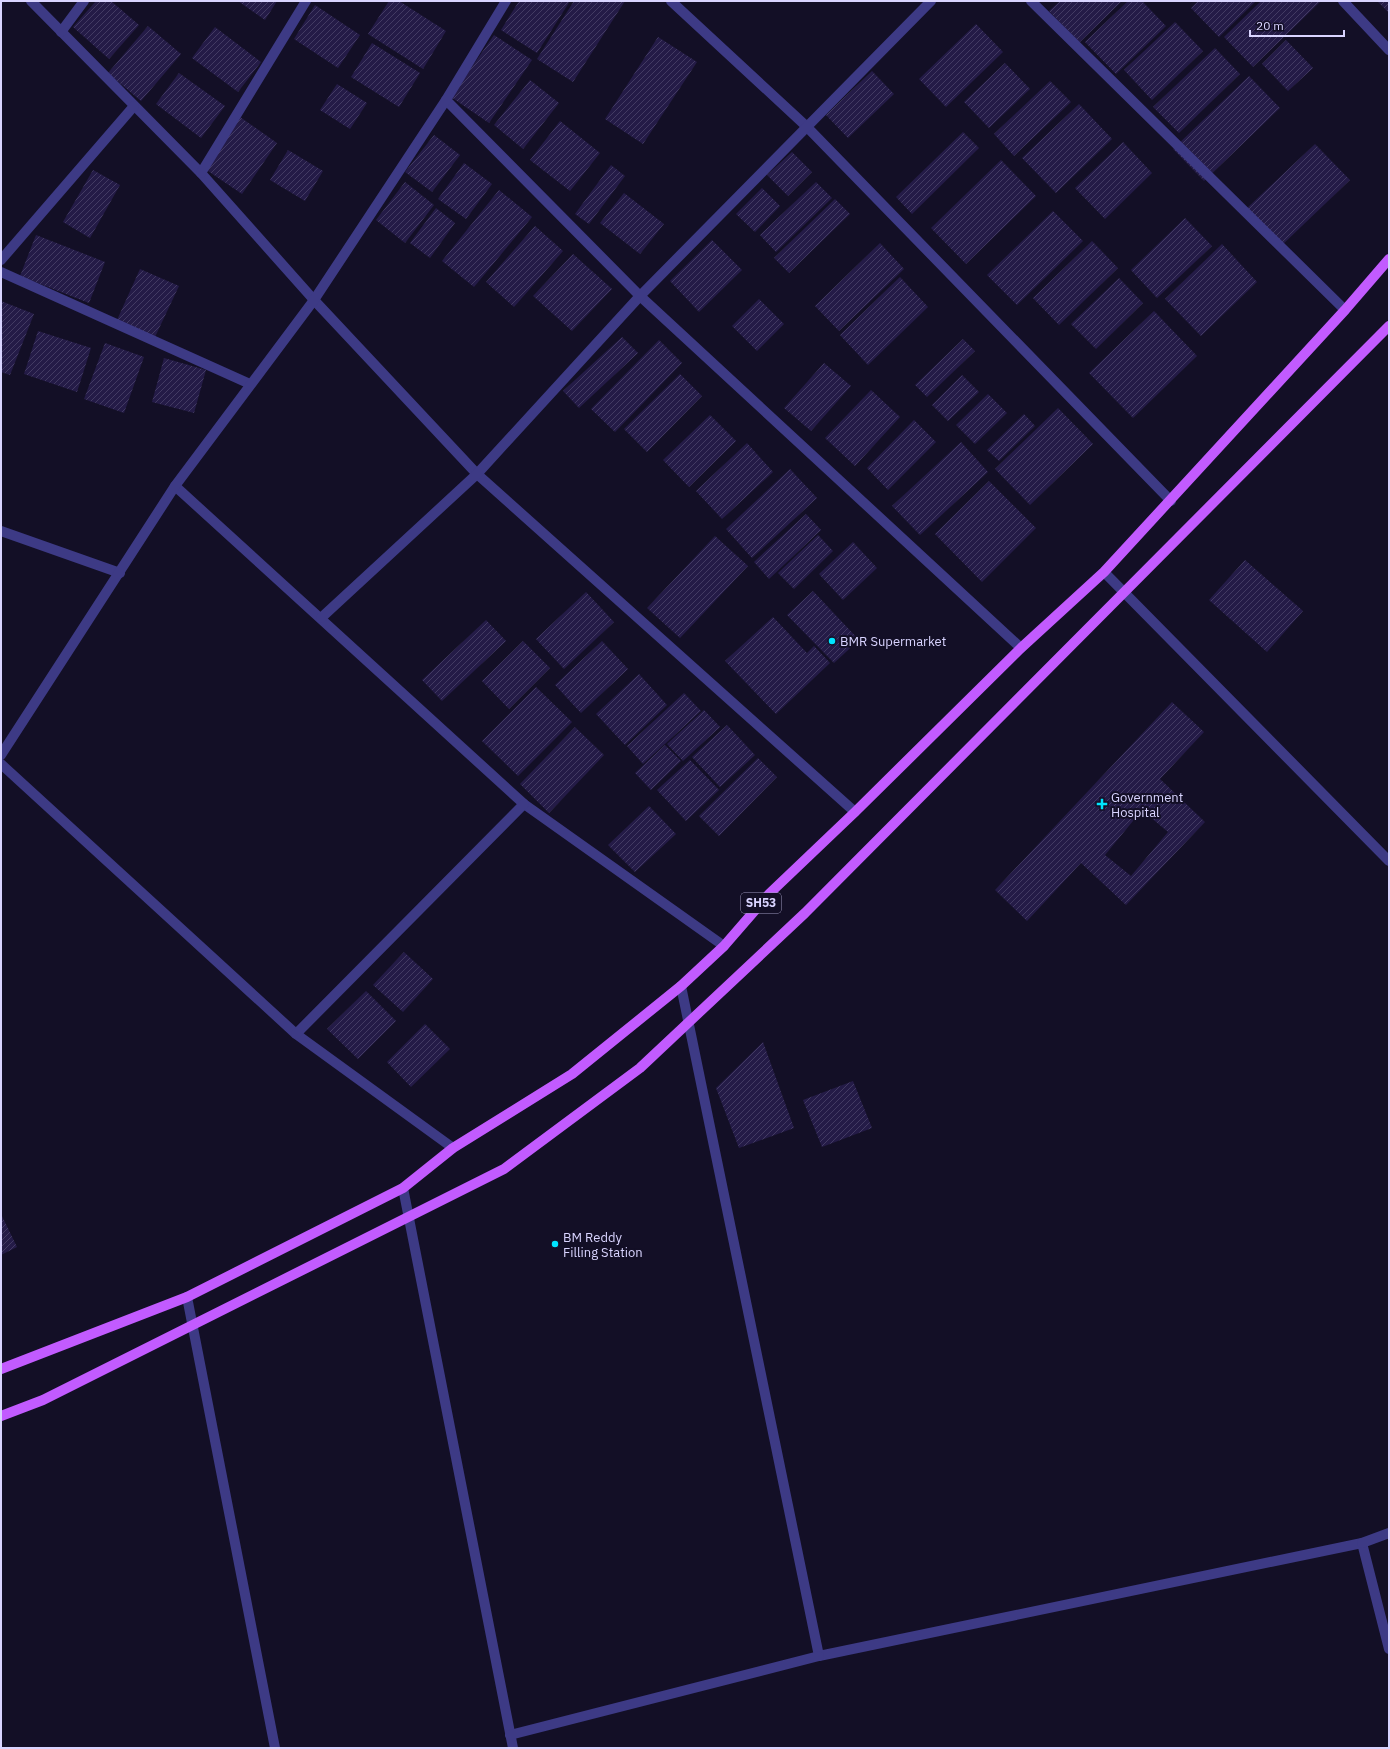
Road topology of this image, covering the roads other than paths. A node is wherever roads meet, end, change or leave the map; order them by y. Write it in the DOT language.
graph roads {
  1 [pos="31,1"];
  2 [pos="84,1"];
  3 [pos="306,1"];
  4 [pos="506,1"];
  5 [pos="671,1"];
  6 [pos="931,1"];
  7 [pos="1031,1"];
  8 [pos="1343,1"];
  9 [pos="61,32"];
  10 [pos="1389,50"];
  11 [pos="446,100"];
  12 [pos="134,106"];
  13 [pos="806,126"];
  14 [pos="201,173"];
  15 [pos="1389,259"];
  16 [pos="1,260"];
  17 [pos="1,272"];
  18 [pos="640,296"];
  19 [pos="314,300"];
  20 [pos="1345,310"];
  21 [pos="1389,326"];
  22 [pos="250,384"];
  23 [pos="477,474"];
  24 [pos="175,486"];
  25 [pos="1171,501"];
  26 [pos="1,531"];
  27 [pos="1104,572"];
  28 [pos="120,573"];
  29 [pos="1124,592"];
  30 [pos="321,618"];
  31 [pos="1021,648"];
  32 [pos="1,755"];
  33 [pos="1,764"];
  34 [pos="524,804"];
  35 [pos="855,812"];
  36 [pos="1389,861"];
  37 [pos="724,946"];
  38 [pos="681,986"];
  39 [pos="688,1023"];
  40 [pos="296,1034"];
  41 [pos="453,1148"];
  42 [pos="403,1188"];
  43 [pos="409,1217"];
  44 [pos="187,1297"];
  45 [pos="192,1325"];
  46 [pos="1,1369"];
  47 [pos="1,1416"];
  48 [pos="1389,1533"];
  49 [pos="1362,1543"];
  50 [pos="1389,1649"];
  51 [pos="819,1656"];
  52 [pos="510,1735"];
  53 [pos="275,1748"];
  54 [pos="513,1748"];
  1 -- 9 [label="street"];
  2 -- 9 [label="street"];
  3 -- 14 [label="street"];
  4 -- 11 [label="street"];
  5 -- 13 [label="street"];
  6 -- 13 [label="street"];
  7 -- 20 [label="street"];
  8 -- 10 [label="street"];
  9 -- 12 [label="street"];
  11 -- 18 [label="street"];
  11 -- 19 [label="street"];
  12 -- 14 [label="street"];
  12 -- 16 [label="street"];
  13 -- 18 [label="street"];
  13 -- 25 [label="street"];
  14 -- 19 [label="street"];
  15 -- 20 [label="main road, SH53"];
  17 -- 22 [label="street"];
  18 -- 23 [label="street"];
  18 -- 31 [label="street"];
  19 -- 22 [label="street"];
  19 -- 23 [label="street"];
  20 -- 25 [label="main road, SH53"];
  21 -- 29 [label="main road, SH53"];
  22 -- 24 [label="street"];
  23 -- 30 [label="street"];
  23 -- 35 [label="street"];
  24 -- 28 [label="street"];
  24 -- 30 [label="street"];
  25 -- 27 [label="main road, SH53"];
  26 -- 28 [label="street"];
  27 -- 29 [label="street"];
  27 -- 31 [label="main road, SH53"];
  28 -- 32 [label="street"];
  29 -- 36 [label="street"];
  29 -- 39 [label="main road, SH53"];
  30 -- 34 [label="street"];
  31 -- 35 [label="main road, SH53"];
  33 -- 40 [label="street"];
  34 -- 37 [label="street"];
  34 -- 40 [label="street"];
  35 -- 37 [label="main road, SH53"];
  37 -- 38 [label="main road, SH53"];
  38 -- 39 [label="street"];
  38 -- 41 [label="main road, SH53"];
  39 -- 43 [label="main road, SH53"];
  39 -- 51 [label="street"];
  40 -- 41 [label="street"];
  41 -- 42 [label="main road, SH53"];
  42 -- 43 [label="street"];
  42 -- 44 [label="main road, SH53"];
  43 -- 45 [label="main road, SH53"];
  43 -- 52 [label="street"];
  44 -- 45 [label="street"];
  44 -- 46 [label="main road, SH53"];
  45 -- 47 [label="main road, SH53"];
  45 -- 53 [label="street"];
  48 -- 49 [label="street"];
  49 -- 50 [label="street"];
  49 -- 51 [label="street"];
  51 -- 52 [label="street"];
  52 -- 54 [label="street"];
}
